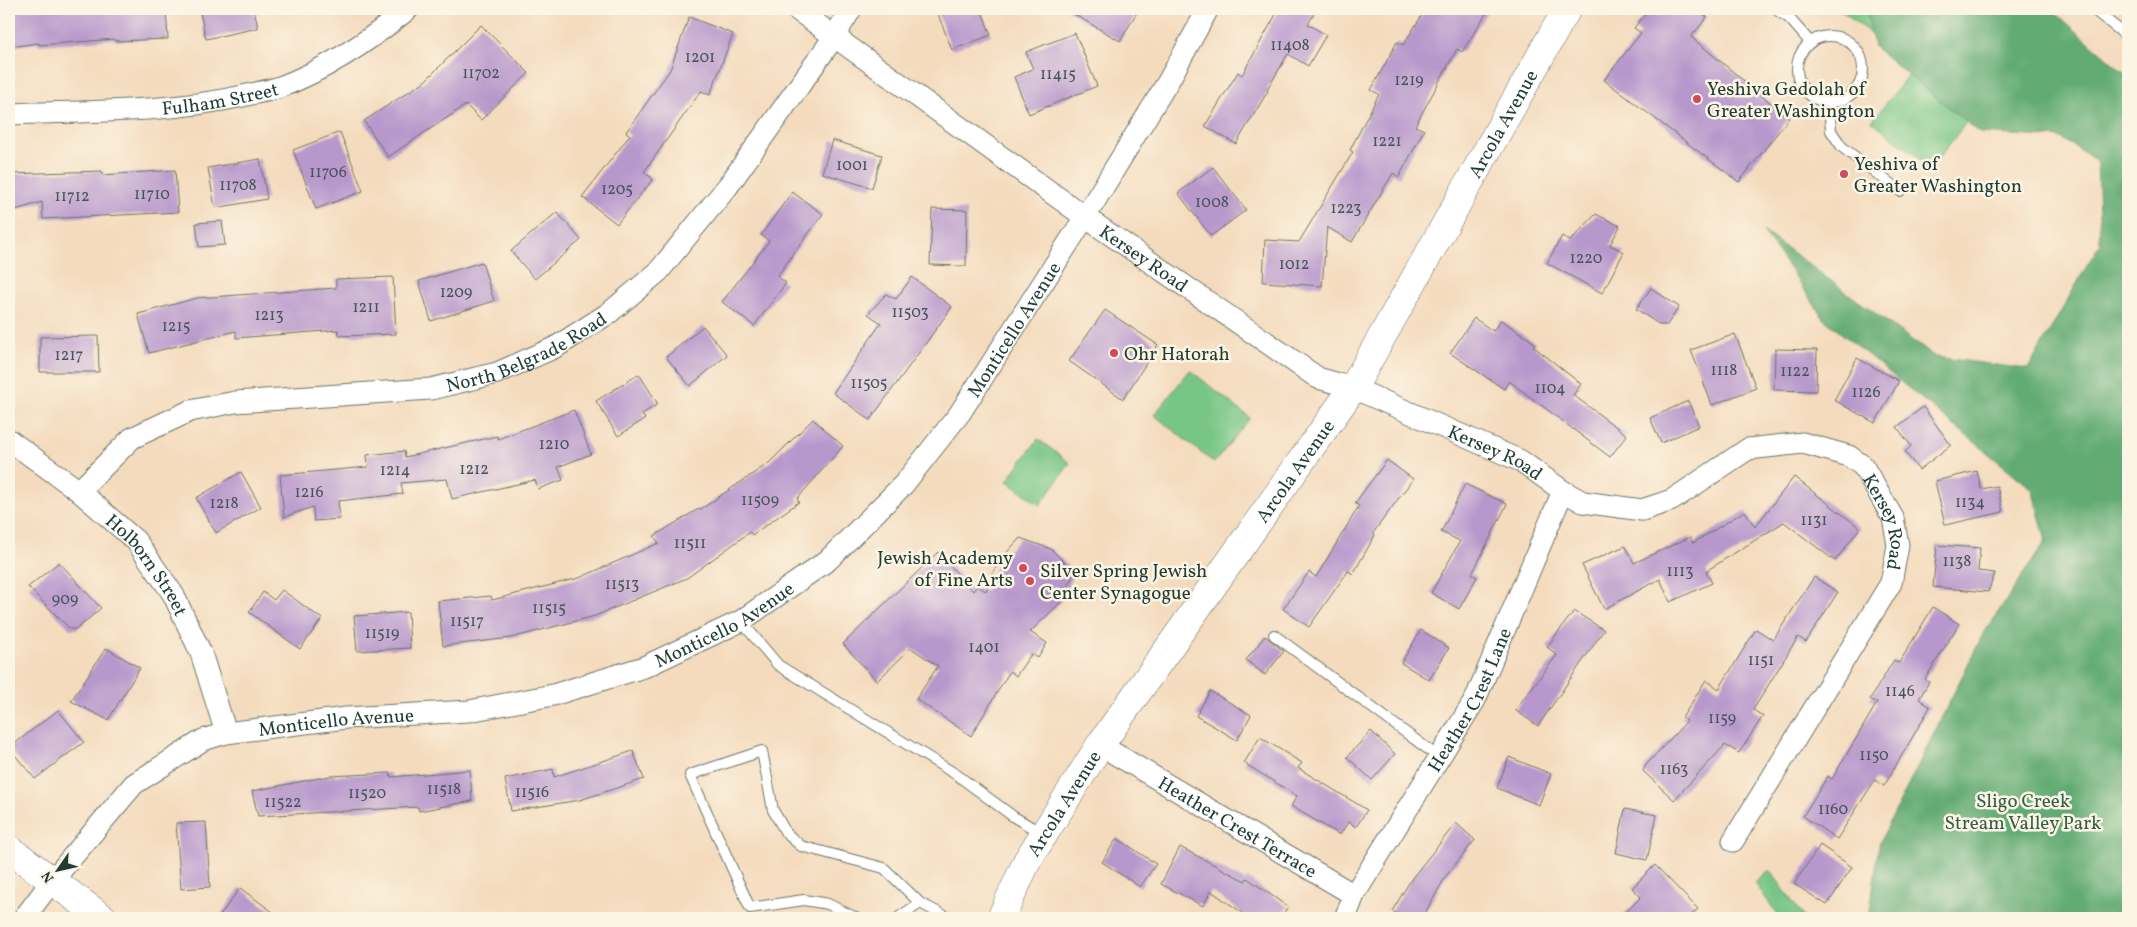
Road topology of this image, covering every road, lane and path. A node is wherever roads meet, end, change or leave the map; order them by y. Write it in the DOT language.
graph roads {
  1 [pos="408,9"];
  2 [pos="796,9"];
  3 [pos="851,9"];
  4 [pos="1208,9"];
  5 [pos="1567,9"];
  6 [pos="1775,9"];
  7 [pos="2093,9"];
  8 [pos="834,37"];
  9 [pos="2128,37"];
  10 [pos="1810,42"];
  11 [pos="1830,102"];
  12 [pos="9,114"];
  13 [pos="1900,191"];
  14 [pos="1085,217"];
  15 [pos="1354,388"];
  16 [pos="9,440"];
  17 [pos="79,491"];
  18 [pos="1563,491"];
  19 [pos="741,621"];
  20 [pos="1274,635"];
  21 [pos="226,733"];
  22 [pos="1100,745"];
  23 [pos="1440,758"];
  24 [pos="1044,834"];
  25 [pos="1733,841"];
  26 [pos="9,849"];
  27 [pos="52,881"];
  28 [pos="1354,895"];
  29 [pos="920,903"];
  30 [pos="24,918"];
  31 [pos="103,918"];
  32 [pos="856,918"];
  33 [pos="898,918"];
  34 [pos="949,918"];
  35 [pos="1001,918"];
  36 [pos="1345,918"];
  1 -- 12 [label="street, Fulham Street"];
  2 -- 8 [label="street, Kersey Road"];
  3 -- 8 [label="street, North Belgrade Road"];
  4 -- 14 [label="street, Monticello Avenue"];
  5 -- 15 [label="street, Arcola Avenue"];
  6 -- 10 [label="lane"];
  7 -- 9 [label="lane"];
  8 -- 14 [label="street, Kersey Road"];
  8 -- 17 [label="street, North Belgrade Road"];
  10 -- 11 [label="lane"];
  10 -- 11 [label="lane"];
  11 -- 13 [label="lane"];
  14 -- 15 [label="street, Kersey Road"];
  14 -- 19 [label="street, Monticello Avenue"];
  15 -- 18 [label="street, Kersey Road"];
  15 -- 22 [label="street, Arcola Avenue"];
  16 -- 17 [label="street, Holborn Street"];
  17 -- 21 [label="street, Holborn Street"];
  18 -- 23 [label="street, Heather Crest Lane"];
  18 -- 25 [label="street, Kersey Road"];
  19 -- 21 [label="street, Monticello Avenue"];
  19 -- 24 [label="lane"];
  20 -- 23 [label="lane"];
  21 -- 27 [label="street, Monticello Avenue"];
  22 -- 24 [label="street, Arcola Avenue"];
  22 -- 28 [label="street, Heather Crest Terrace"];
  23 -- 28 [label="street, Heather Crest Lane"];
  24 -- 35 [label="street, Arcola Avenue"];
  26 -- 27 [label="street"];
  27 -- 30 [label="street, Monticello Avenue"];
  27 -- 31 [label="street"];
  28 -- 36 [label="street"];
  29 -- 32 [label="lane"];
  29 -- 33 [label="lane"];
  29 -- 34 [label="lane"];
}
